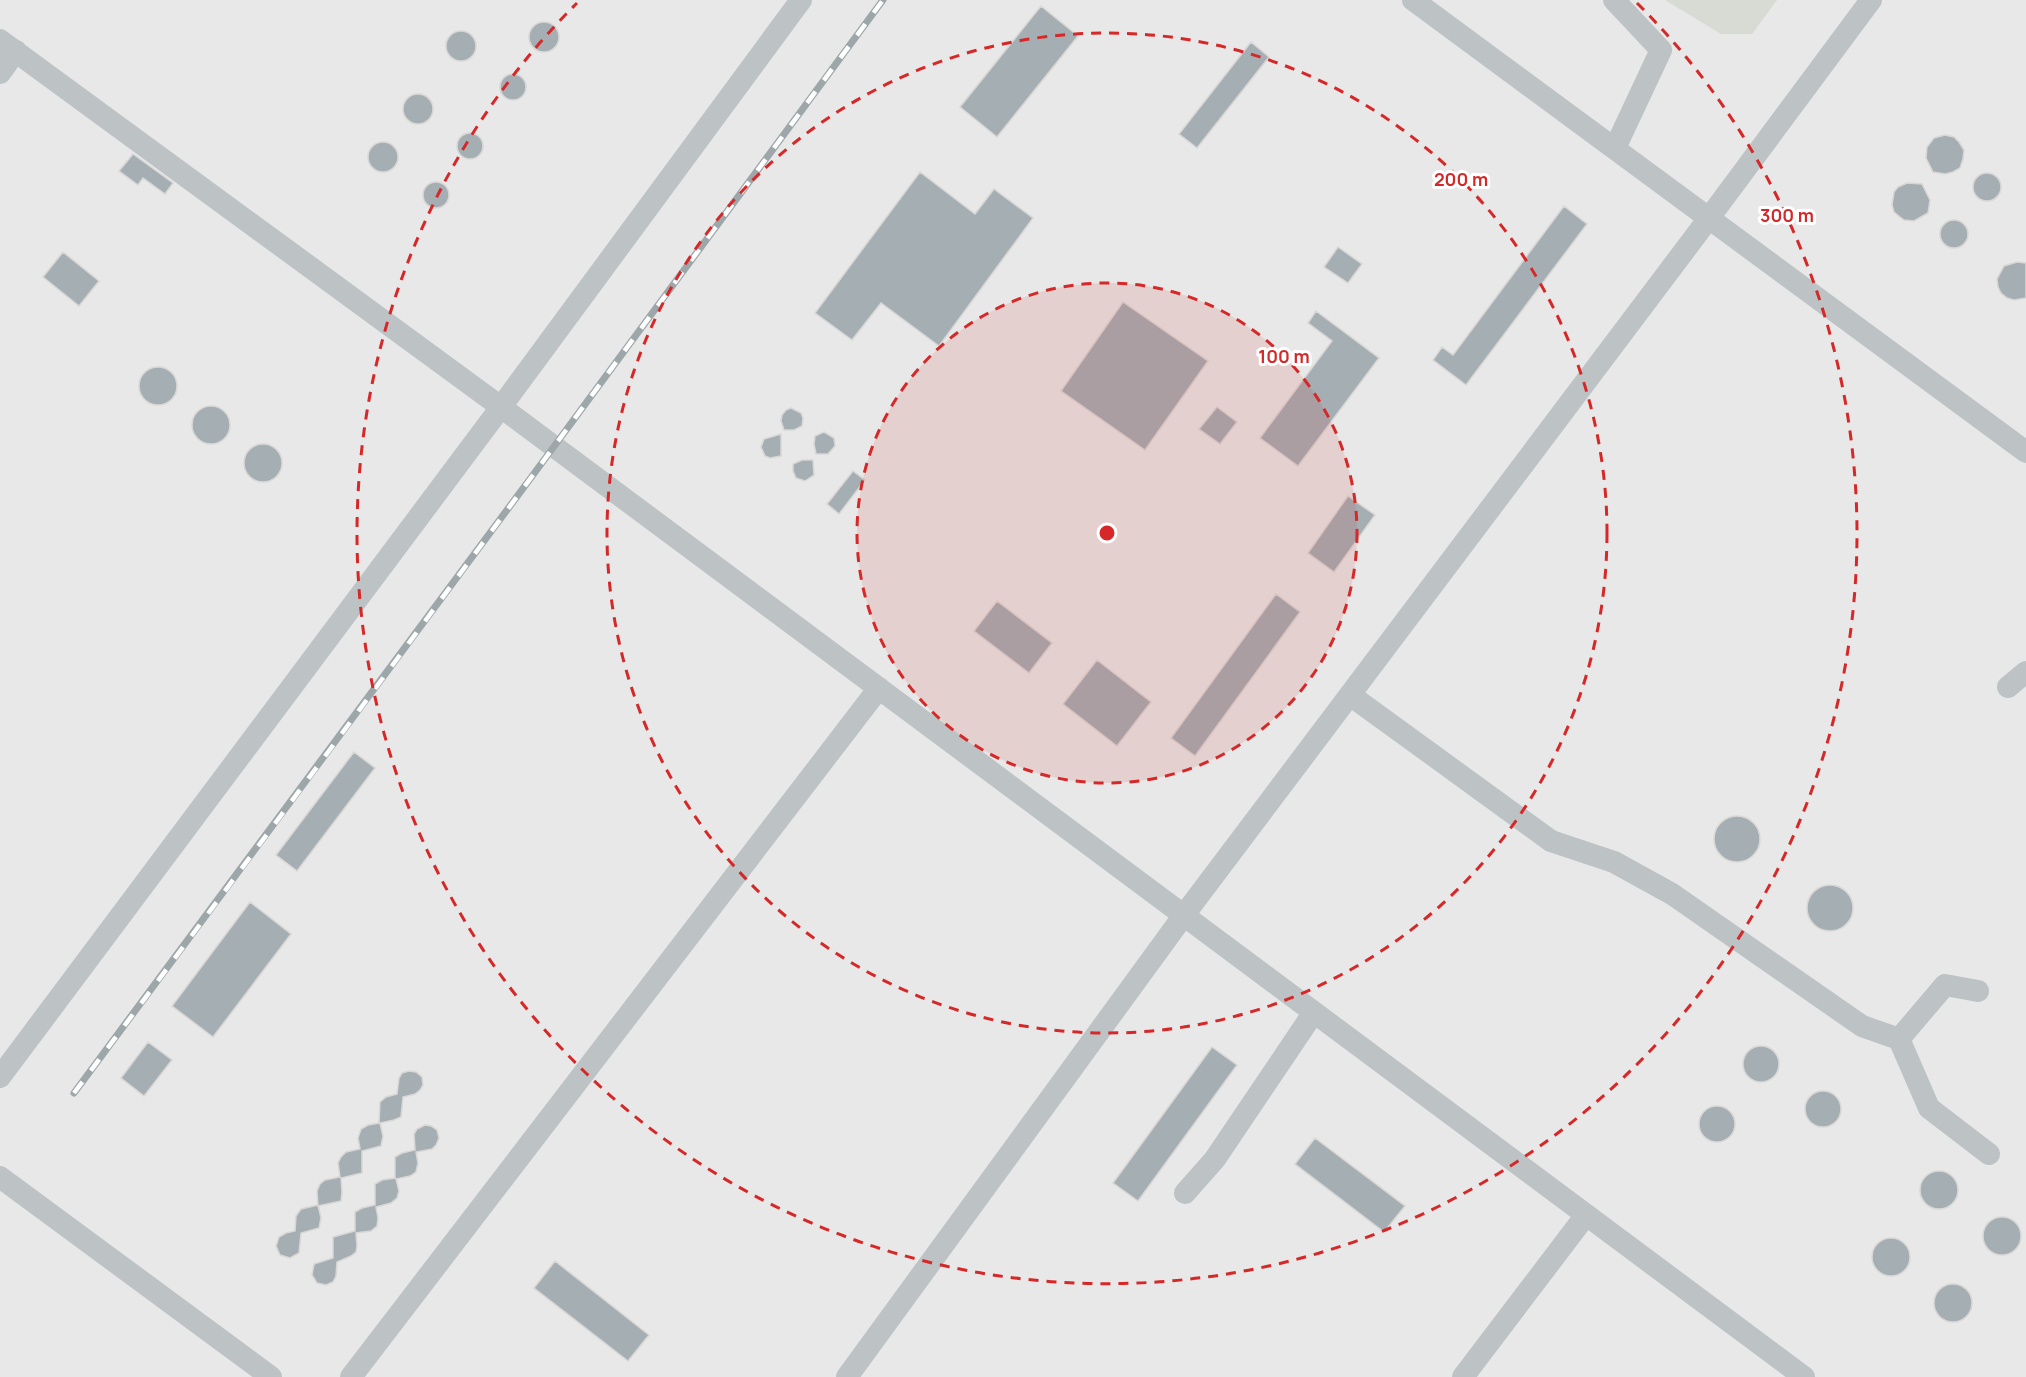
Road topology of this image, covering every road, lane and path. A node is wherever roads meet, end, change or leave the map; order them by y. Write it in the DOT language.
graph roads {
  1 [pos="801,0"];
  2 [pos="1413,0"];
  3 [pos="1614,0"];
  4 [pos="1871,0"];
  5 [pos="8,46"];
  6 [pos="0,73"];
  7 [pos="1615,148"];
  8 [pos="1709,218"];
  9 [pos="501,407"];
  10 [pos="2026,452"];
  11 [pos="2026,672"];
  12 [pos="2008,687"];
  13 [pos="879,688"];
  14 [pos="1350,695"];
  15 [pos="1184,915"];
  16 [pos="1978,991"];
  17 [pos="1314,1012"];
  18 [pos="1899,1039"];
  19 [pos="0,1077"];
  20 [pos="1989,1154"];
  21 [pos="0,1177"];
  22 [pos="1185,1193"];
  23 [pos="1586,1215"];
  24 [pos="272,1377"];
  25 [pos="351,1377"];
  26 [pos="847,1377"];
  27 [pos="1463,1377"];
  28 [pos="1804,1377"];
  1 -- 9 [label="lane"];
  2 -- 7 [label="lane"];
  3 -- 7 [label="lane"];
  4 -- 8 [label="lane"];
  5 -- 6 [label="lane"];
  5 -- 9 [label="lane"];
  7 -- 8 [label="lane"];
  8 -- 10 [label="lane"];
  8 -- 14 [label="lane"];
  9 -- 13 [label="lane"];
  9 -- 19 [label="lane"];
  11 -- 12 [label="lane"];
  13 -- 15 [label="lane"];
  13 -- 25 [label="lane"];
  14 -- 15 [label="lane"];
  14 -- 18 [label="lane"];
  15 -- 17 [label="lane"];
  15 -- 26 [label="lane"];
  16 -- 18 [label="lane"];
  17 -- 22 [label="lane"];
  17 -- 23 [label="lane"];
  18 -- 20 [label="lane"];
  21 -- 24 [label="lane"];
  23 -- 27 [label="lane"];
  23 -- 28 [label="lane"];
}
